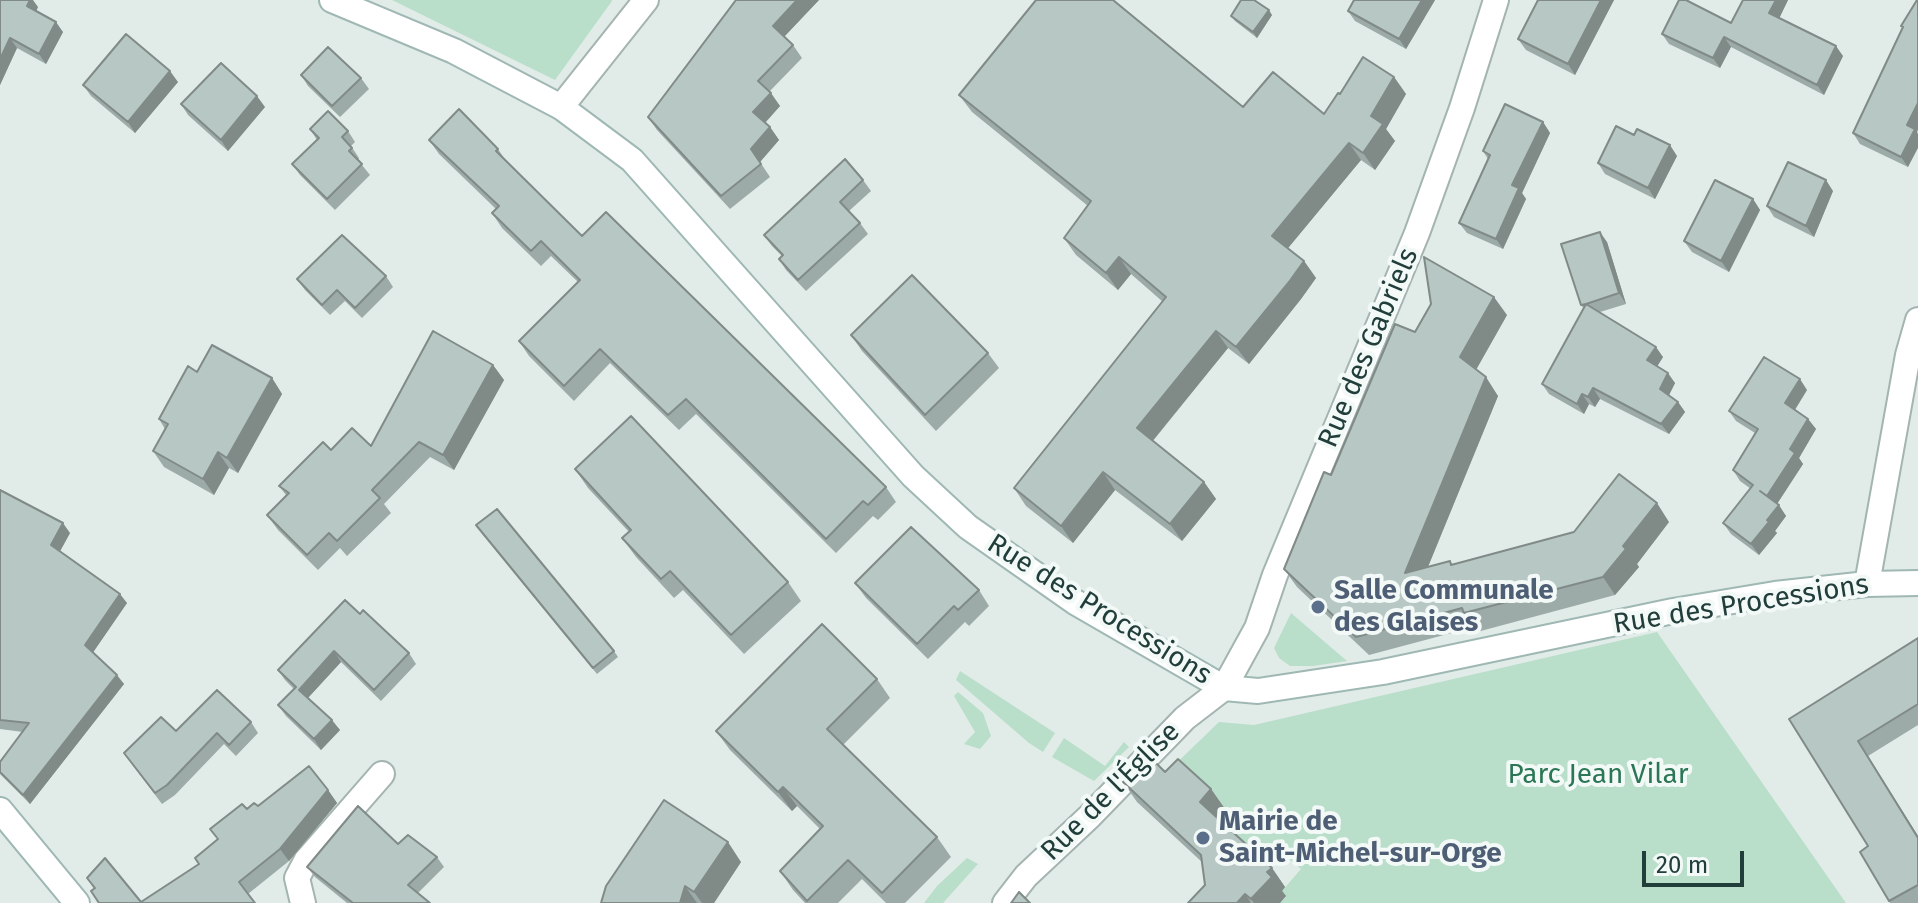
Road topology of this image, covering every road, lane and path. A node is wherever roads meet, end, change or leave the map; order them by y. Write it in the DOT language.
graph roads {
  1 [pos="332,0"];
  2 [pos="646,0"];
  3 [pos="1496,0"];
  4 [pos="561,107"];
  5 [pos="1918,320"];
  6 [pos="1918,583"];
  7 [pos="1867,584"];
  8 [pos="1224,688"];
  9 [pos="382,774"];
  10 [pos="0,810"];
  11 [pos="77,903"];
  12 [pos="303,903"];
  13 [pos="1005,903"];
  1 -- 4 [label="street, Rue des Processions"];
  2 -- 4 [label="street"];
  3 -- 8 [label="street, Rue des Gabriels"];
  4 -- 8 [label="street, Rue des Processions"];
  5 -- 7 [label="street"];
  6 -- 7 [label="street, Rue des Processions"];
  7 -- 8 [label="street, Rue des Processions"];
  8 -- 13 [label="street, Rue de l'Église"];
  9 -- 12 [label="street"];
  10 -- 11 [label="street"];
}
